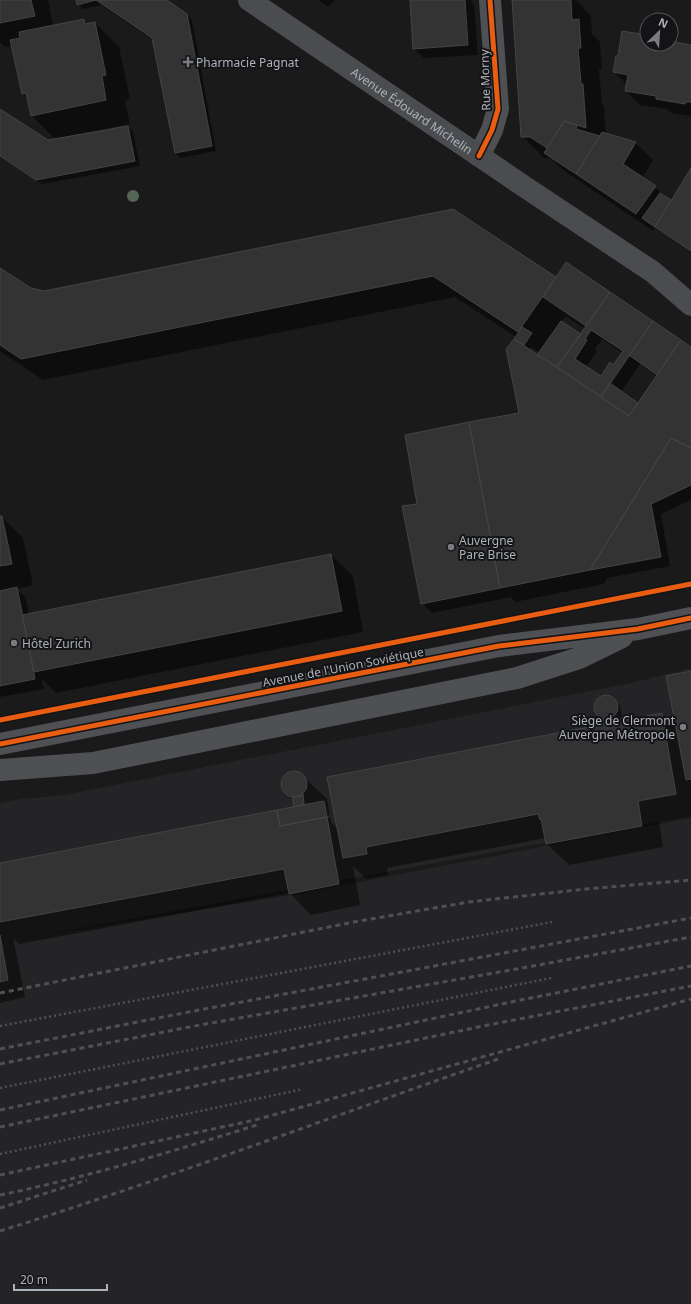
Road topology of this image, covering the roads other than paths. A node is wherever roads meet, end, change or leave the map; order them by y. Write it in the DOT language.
graph roads {
  1 [pos="249,0"];
  2 [pos="490,0"];
  3 [pos="479,156"];
  4 [pos="691,305"];
  5 [pos="691,618"];
  6 [pos="638,629"];
  7 [pos="0,744"];
  8 [pos="0,770"];
  1 -- 3 [label="main road, Avenue Édouard Michelin"];
  2 -- 3 [label="street, Rue Morny"];
  3 -- 4 [label="main road, Avenue Édouard Michelin"];
  5 -- 6 [label="street, Avenue de l'Union Soviétique"];
  6 -- 7 [label="street, Avenue de l'Union Soviétique"];
  6 -- 8 [label="street, Avenue de l'Union Soviétique"];
}
